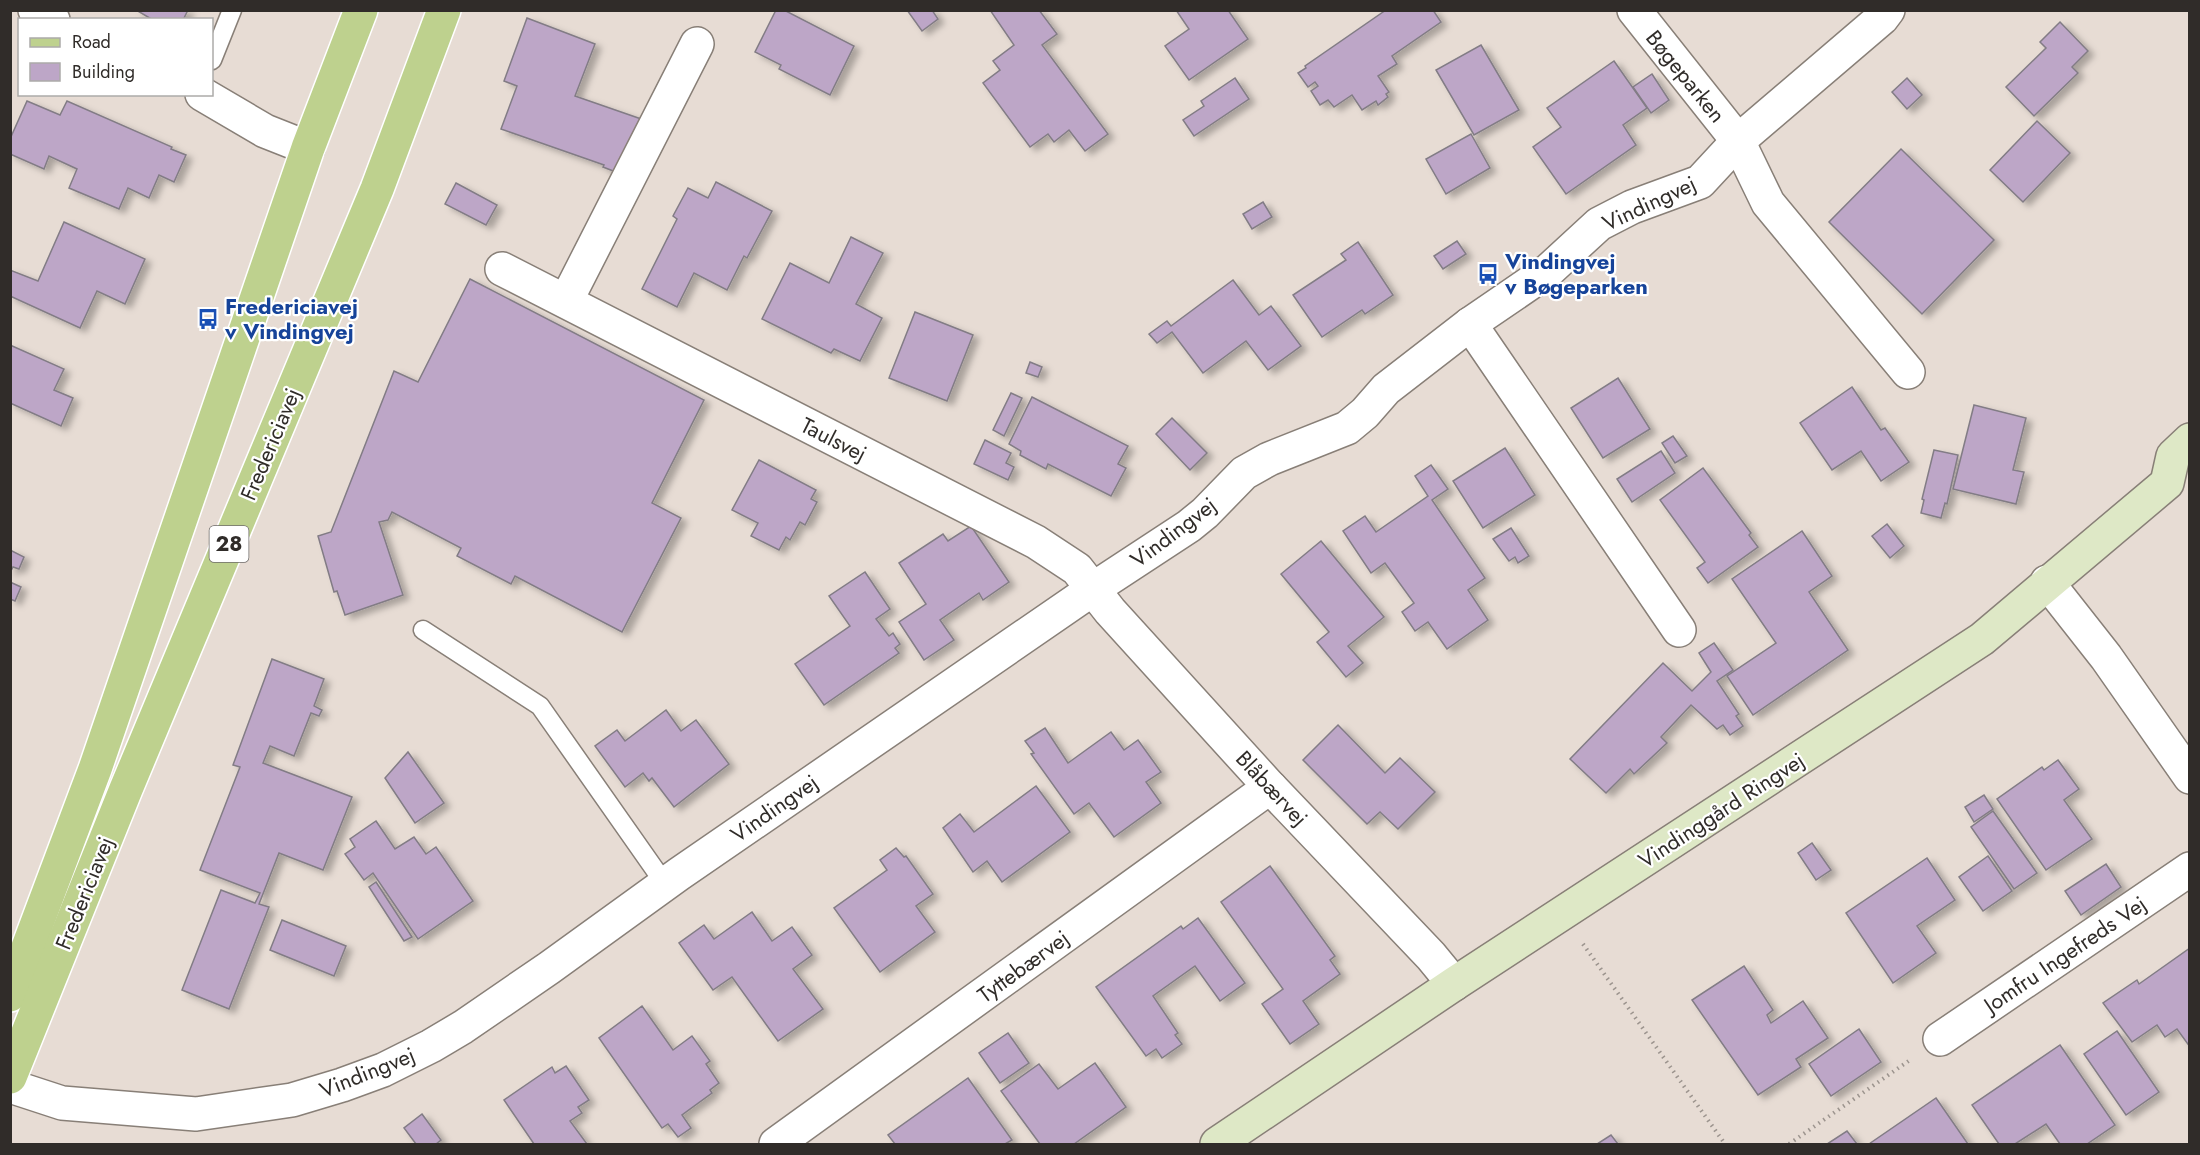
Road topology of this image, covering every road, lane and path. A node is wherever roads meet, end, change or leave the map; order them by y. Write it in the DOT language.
graph roads {
  1 [pos="35,10"];
  2 [pos="232,10"];
  3 [pos="361,10"];
  4 [pos="444,10"];
  5 [pos="1634,10"];
  6 [pos="1888,10"];
  7 [pos="49,18"];
  8 [pos="697,44"];
  9 [pos="213,58"];
  10 [pos="205,96"];
  11 [pos="1738,141"];
  12 [pos="308,148"];
  13 [pos="502,269"];
  14 [pos="566,302"];
  15 [pos="1470,324"];
  16 [pos="1908,372"];
  17 [pos="2190,441"];
  18 [pos="2047,582"];
  19 [pos="1093,589"];
  20 [pos="423,630"];
  21 [pos="1679,630"];
  22 [pos="2190,777"];
  23 [pos="1270,787"];
  24 [pos="2190,868"];
  25 [pos="665,884"];
  26 [pos="1563,915"];
  27 [pos="1454,984"];
  28 [pos="10,995"];
  29 [pos="1940,1039"];
  30 [pos="10,1077"];
  31 [pos="10,1086"];
  32 [pos="776,1144"];
  33 [pos="1217,1144"];
  34 [pos="1725,1144"];
  35 [pos="1789,1144"];
  1 -- 7 [label="street"];
  2 -- 9 [label="lane"];
  3 -- 12 [label="main road, Fredericiavej / 28"];
  4 -- 30 [label="main road, Fredericiavej / 28"];
  5 -- 11 [label="street, Bøgeparken"];
  6 -- 11 [label="street, Vindingvej"];
  8 -- 14 [label="street"];
  10 -- 12 [label="street"];
  11 -- 15 [label="street, Vindingvej"];
  11 -- 16 [label="street"];
  12 -- 28 [label="main road, Fredericiavej / 28"];
  13 -- 14 [label="street, Taulsvej"];
  14 -- 19 [label="street, Taulsvej"];
  15 -- 19 [label="street, Vindingvej"];
  15 -- 21 [label="street"];
  17 -- 18 [label="street, Vindinggård Ringvej"];
  18 -- 22 [label="street"];
  18 -- 26 [label="street, Vindinggård Ringvej"];
  19 -- 23 [label="street, Blåbærvej"];
  19 -- 25 [label="street, Vindingvej"];
  20 -- 25 [label="lane"];
  23 -- 27 [label="street, Blåbærvej"];
  23 -- 32 [label="street, Tyttebærvej"];
  24 -- 29 [label="street, Jomfru Ingefreds Vej"];
  25 -- 31 [label="street, Vindingvej"];
  26 -- 27 [label="street, Vindinggård Ringvej"];
  26 -- 34 [label="path"];
  27 -- 33 [label="street, Vindinggård Ringvej"];
  29 -- 35 [label="path"];
}
